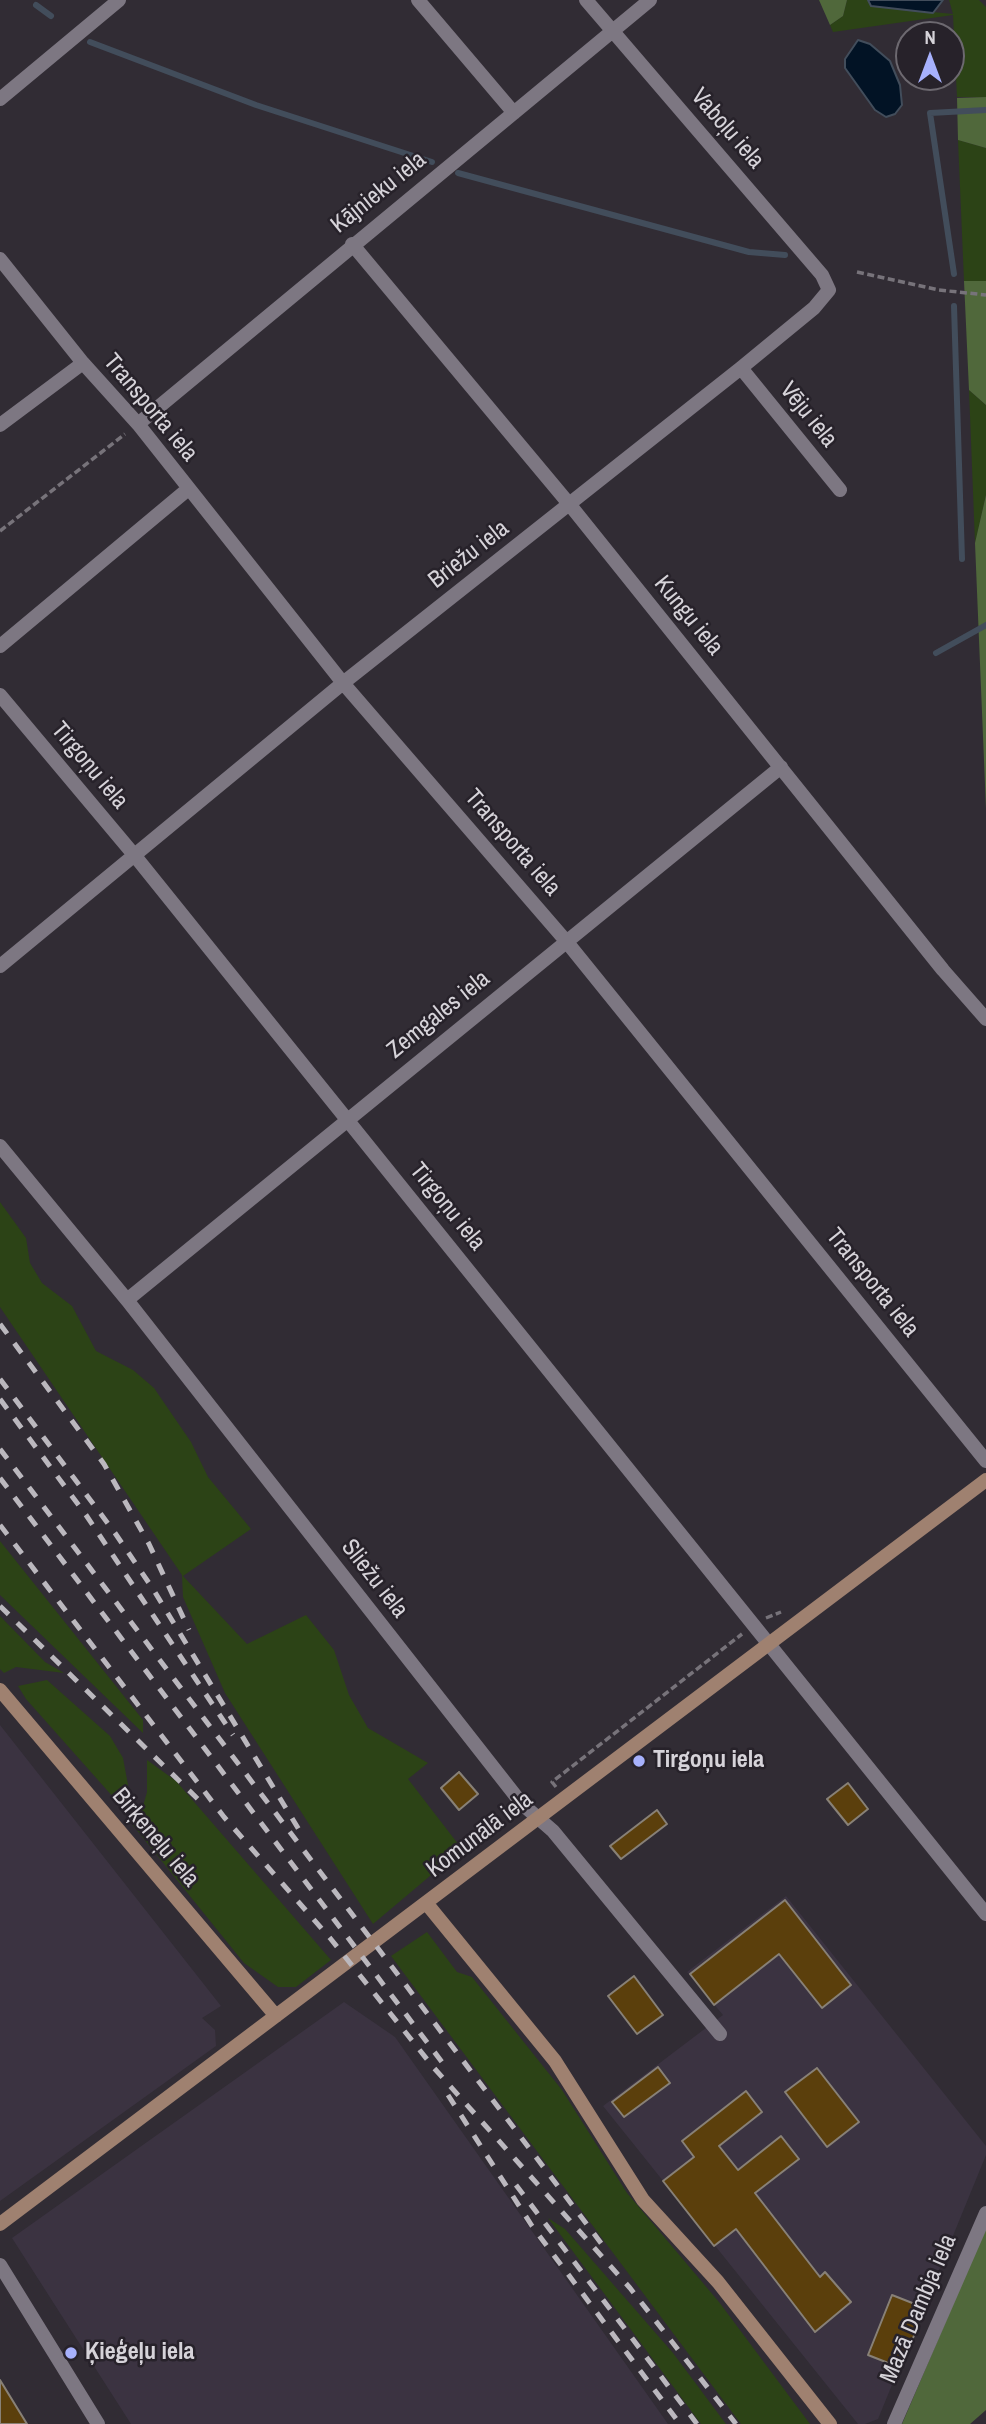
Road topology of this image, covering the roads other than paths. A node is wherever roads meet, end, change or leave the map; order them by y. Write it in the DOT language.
graph roads {
  1 [pos="119,0"];
  2 [pos="418,0"];
  3 [pos="586,0"];
  4 [pos="650,0"];
  5 [pos="613,31"];
  6 [pos="0,99"];
  7 [pos="514,113"];
  8 [pos="352,244"];
  9 [pos="0,259"];
  10 [pos="829,289"];
  11 [pos="83,363"];
  12 [pos="741,368"];
  13 [pos="138,424"];
  14 [pos="0,425"];
  15 [pos="187,490"];
  16 [pos="840,490"];
  17 [pos="570,505"];
  18 [pos="0,646"];
  19 [pos="343,683"];
  20 [pos="0,695"];
  21 [pos="781,767"];
  22 [pos="135,856"];
  23 [pos="566,941"];
  24 [pos="0,966"];
  25 [pos="986,1018"];
  26 [pos="346,1119"];
  27 [pos="0,1146"];
  28 [pos="127,1300"];
  29 [pos="986,1461"];
  30 [pos="984,1487"];
  31 [pos="771,1643"];
  32 [pos="0,1690"];
  33 [pos="540,1819"];
  34 [pos="427,1904"];
  35 [pos="986,1914"];
  36 [pos="275,2016"];
  37 [pos="720,2034"];
  38 [pos="986,2213"];
  39 [pos="0,2224"];
  40 [pos="0,2265"];
  41 [pos="98,2424"];
  42 [pos="830,2424"];
  43 [pos="894,2424"];
  1 -- 6 [label="street"];
  2 -- 7 [label="street"];
  3 -- 5 [label="street, Vaboļu iela"];
  4 -- 5 [label="street, Kājnieku iela"];
  5 -- 7 [label="street, Kājnieku iela"];
  5 -- 10 [label="street, Vaboļu iela"];
  7 -- 8 [label="street, Kājnieku iela"];
  8 -- 13 [label="street, Kājnieku iela"];
  8 -- 17 [label="street, Kungu iela"];
  9 -- 11 [label="street, Transporta iela"];
  10 -- 12 [label="street, Briežu iela"];
  11 -- 13 [label="street, Transporta iela"];
  11 -- 14 [label="street"];
  12 -- 16 [label="street, Vēju iela"];
  12 -- 17 [label="street, Briežu iela"];
  13 -- 15 [label="street, Transporta iela"];
  15 -- 18 [label="street"];
  15 -- 19 [label="street, Transporta iela"];
  17 -- 19 [label="street, Briežu iela"];
  17 -- 21 [label="street, Kungu iela"];
  19 -- 22 [label="street, Briežu iela"];
  19 -- 23 [label="street, Transporta iela"];
  20 -- 22 [label="street, Tirgoņu iela"];
  21 -- 23 [label="street, Zemgales iela"];
  21 -- 25 [label="street, Kungu iela"];
  22 -- 24 [label="street, Briežu iela"];
  22 -- 26 [label="street, Tirgoņu iela"];
  23 -- 26 [label="street, Zemgales iela"];
  23 -- 29 [label="street, Transporta iela"];
  26 -- 28 [label="street, Zemgales iela"];
  26 -- 31 [label="street, Tirgoņu iela"];
  27 -- 28 [label="street, Sliežu iela"];
  28 -- 33 [label="street, Sliežu iela"];
  30 -- 31 [label="main road, Komunālā iela"];
  31 -- 33 [label="main road, Komunālā iela"];
  31 -- 35 [label="street, Tirgoņu iela"];
  32 -- 36 [label="main road, Birķeneļu iela"];
  33 -- 34 [label="main road, Komunālā iela"];
  33 -- 37 [label="street, Sliežu iela"];
  34 -- 36 [label="main road, Komunālā iela"];
  34 -- 42 [label="main road"];
  36 -- 39 [label="main road, Komunālā iela"];
  38 -- 43 [label="street, Mazā Dambja iela"];
  40 -- 41 [label="street"];
}
